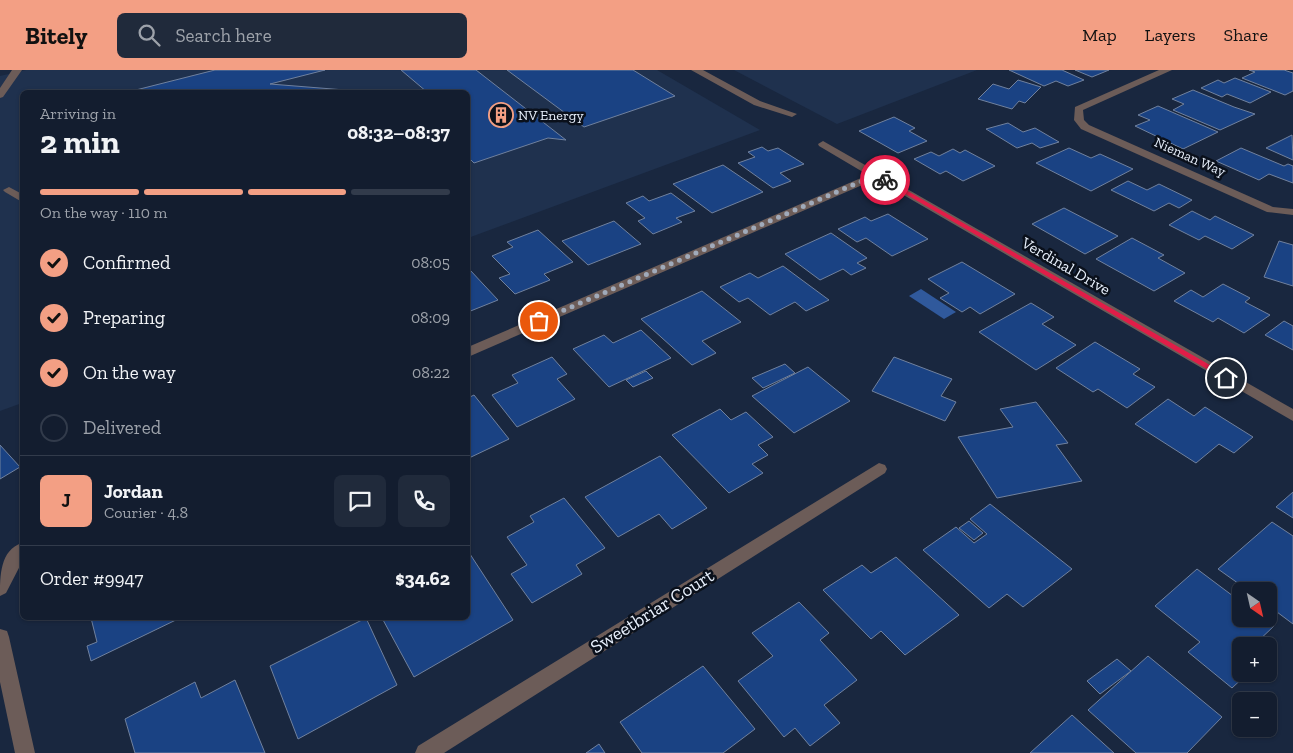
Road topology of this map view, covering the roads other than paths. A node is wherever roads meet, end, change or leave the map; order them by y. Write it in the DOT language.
graph roads {
  1 [pos="17,70"];
  2 [pos="696,70"];
  3 [pos="1167,70"];
  4 [pos="0,95"];
  5 [pos="792,114"];
  6 [pos="823,144"];
  7 [pos="876,175"];
  8 [pos="8,190"];
  9 [pos="20,198"];
  10 [pos="1293,212"];
  11 [pos="470,351"];
  12 [pos="1293,416"];
  13 [pos="880,469"];
  14 [pos="18,555"];
  15 [pos="0,588"];
  16 [pos="0,637"];
  17 [pos="25,753"];
  18 [pos="425,753"];
  1 -- 4 [label="street"];
  2 -- 5 [label="street"];
  3 -- 10 [label="street, Nieman Way"];
  6 -- 7 [label="street, Verdinal Drive"];
  7 -- 11 [label="street"];
  7 -- 12 [label="street, Verdinal Drive"];
  8 -- 9 [label="street"];
  13 -- 18 [label="street, Sweetbriar Court"];
  14 -- 15 [label="street"];
  16 -- 17 [label="street"];
}
